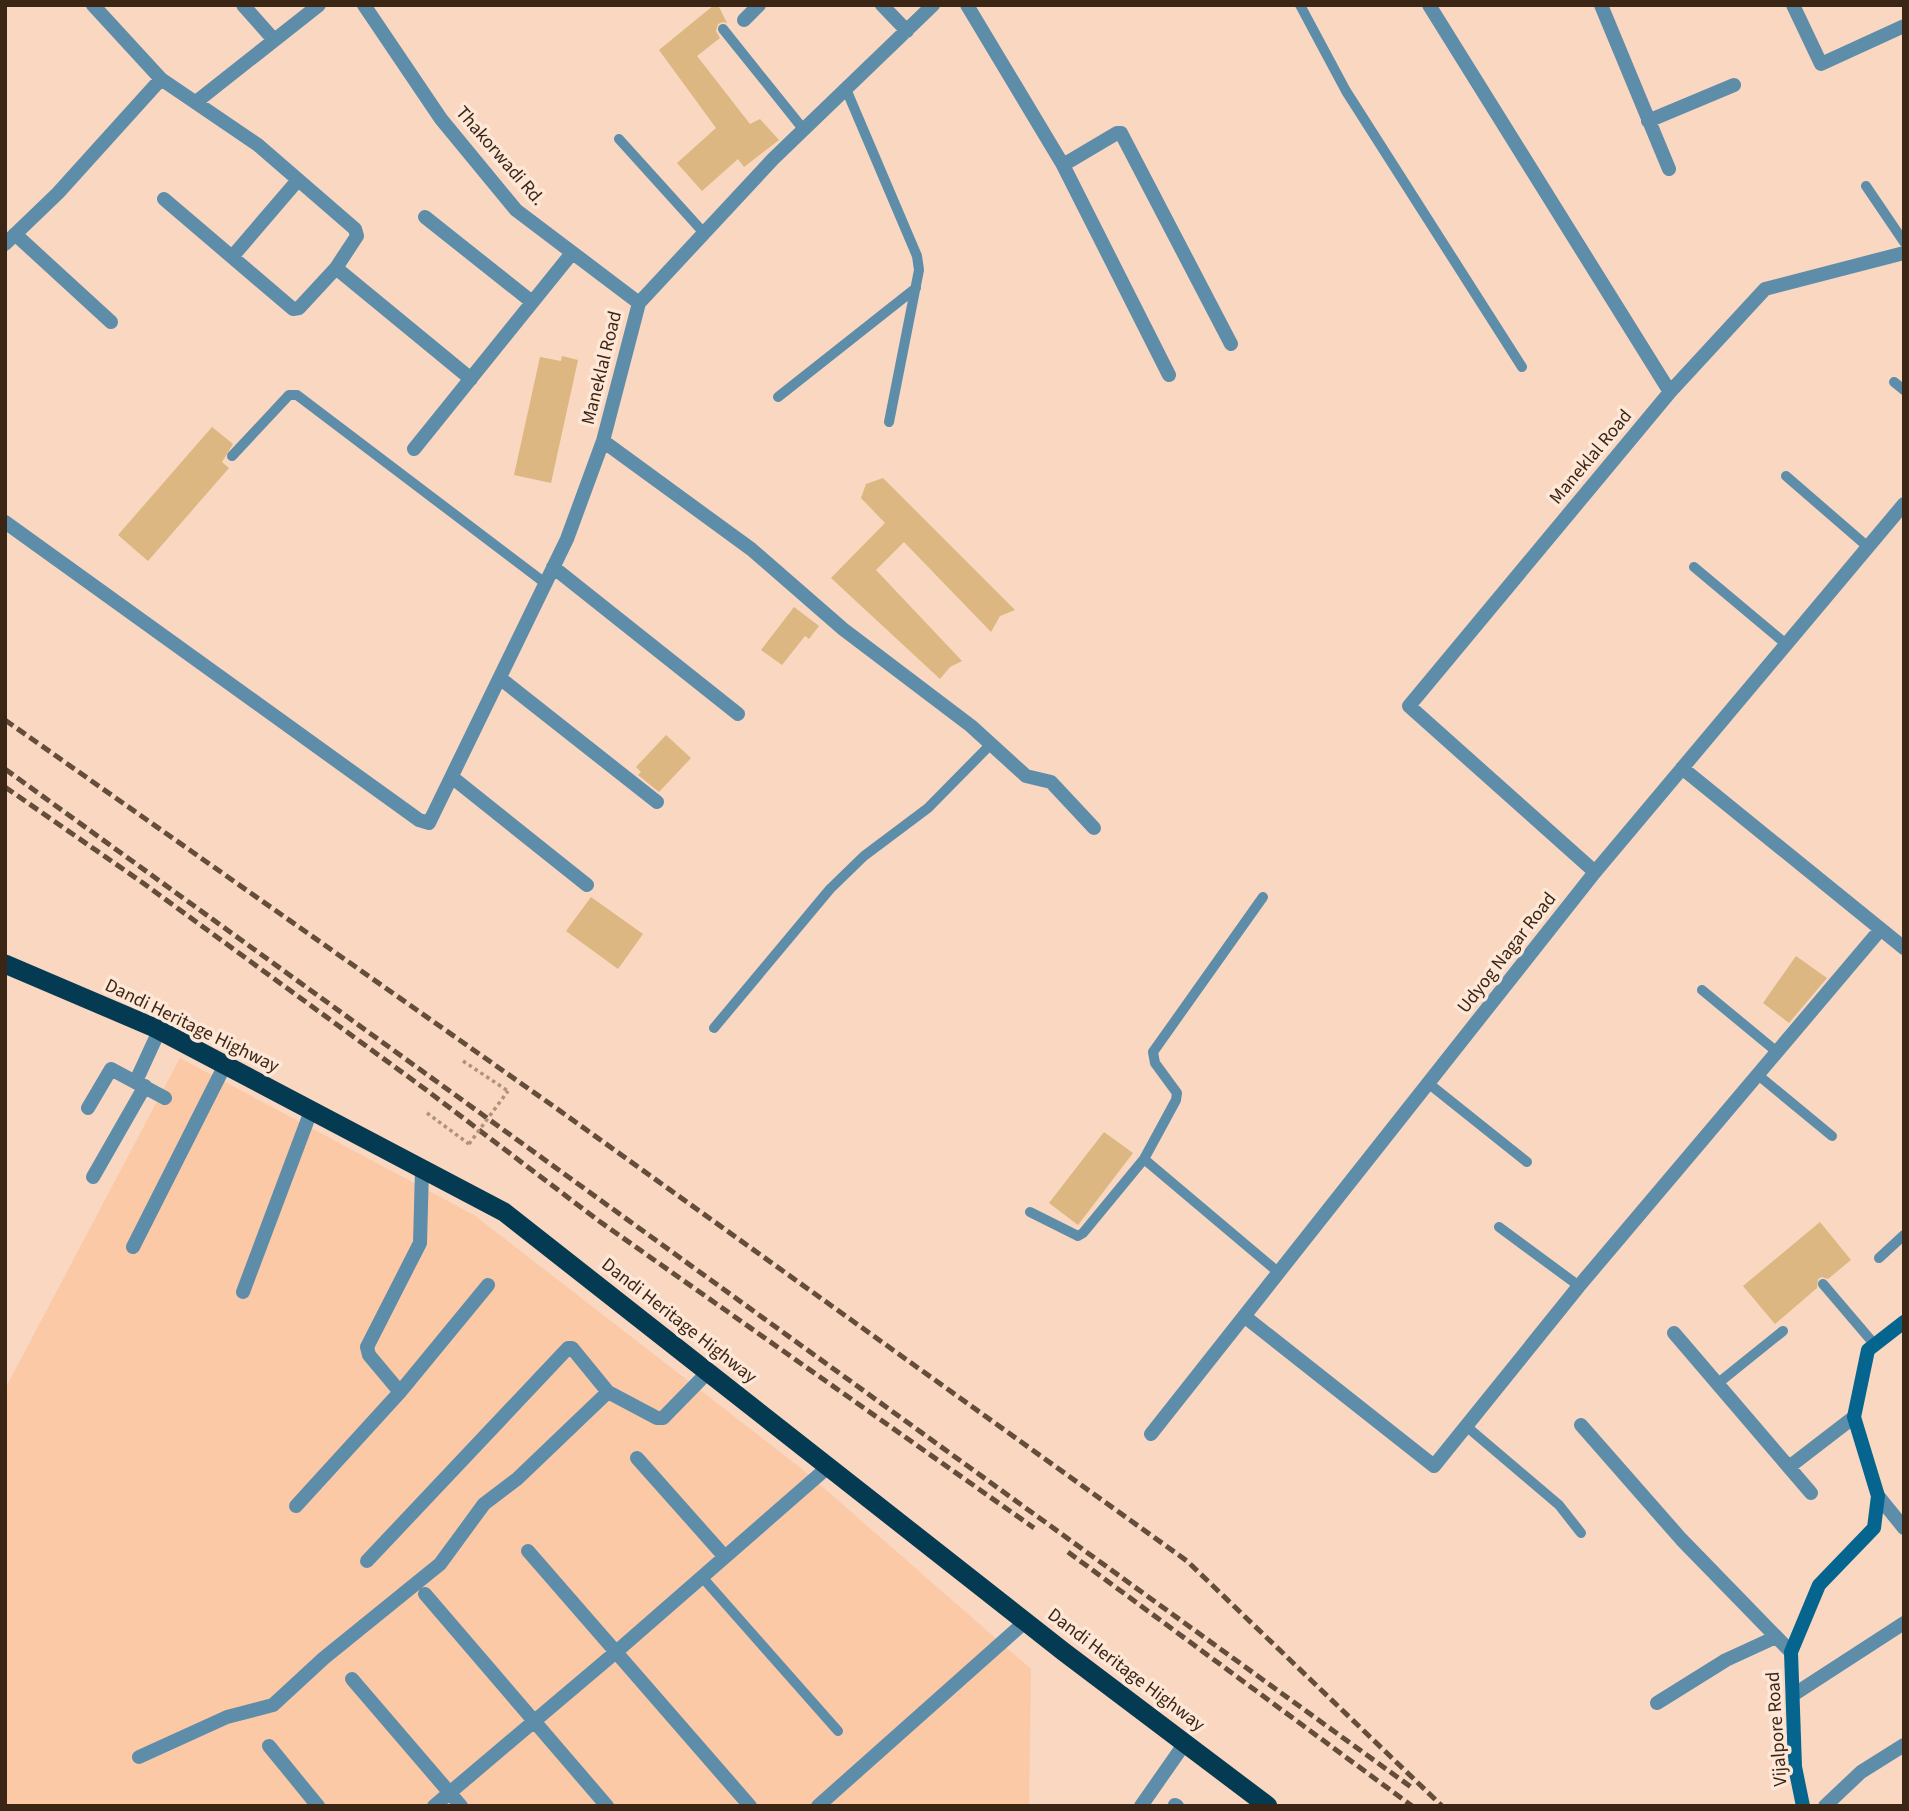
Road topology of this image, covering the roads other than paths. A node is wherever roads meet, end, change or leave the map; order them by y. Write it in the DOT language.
graph roads {
  1 [pos="93,5"];
  2 [pos="243,5"];
  3 [pos="319,5"];
  4 [pos="364,5"];
  5 [pos="760,5"];
  6 [pos="882,5"];
  7 [pos="933,5"];
  8 [pos="967,5"];
  9 [pos="1300,5"];
  10 [pos="1429,5"];
  11 [pos="1601,5"];
  12 [pos="1793,5"];
  13 [pos="744,20"];
  14 [pos="1904,26"];
  15 [pos="723,29"];
  16 [pos="907,31"];
  17 [pos="274,40"];
  18 [pos="160,79"];
  19 [pos="1734,85"];
  20 [pos="846,89"];
  21 [pos="195,102"];
  22 [pos="1648,121"];
  23 [pos="804,130"];
  24 [pos="619,139"];
  25 [pos="1063,165"];
  26 [pos="1669,169"];
  27 [pos="299,180"];
  28 [pos="1866,186"];
  29 [pos="164,199"];
  30 [pos="425,217"];
  31 [pos="704,233"];
  32 [pos="10,239"];
  33 [pos="1904,242"];
  34 [pos="572,253"];
  35 [pos="1904,253"];
  36 [pos="232,257"];
  37 [pos="336,268"];
  38 [pos="916,288"];
  39 [pos="533,302"];
  40 [pos="639,303"];
  41 [pos="111,322"];
  42 [pos="1231,344"];
  43 [pos="1522,367"];
  44 [pos="1169,375"];
  45 [pos="471,379"];
  46 [pos="1894,382"];
  47 [pos="1904,390"];
  48 [pos="1670,392"];
  49 [pos="778,397"];
  50 [pos="889,422"];
  51 [pos="603,441"];
  52 [pos="414,449"];
  53 [pos="232,456"];
  54 [pos="1786,476"];
  55 [pos="1904,504"];
  56 [pos="5,522"];
  57 [pos="1868,547"];
  58 [pos="553,567"];
  59 [pos="1694,567"];
  60 [pos="545,583"];
  61 [pos="1786,644"];
  62 [pos="500,679"];
  63 [pos="737,714"];
  64 [pos="991,744"];
  65 [pos="1682,768"];
  66 [pos="453,778"];
  67 [pos="657,802"];
  68 [pos="1094,828"];
  69 [pos="1595,872"];
  70 [pos="587,885"];
  71 [pos="1263,897"];
  72 [pos="1880,930"];
  73 [pos="1904,948"];
  74 [pos="5,964"];
  75 [pos="1702,990"];
  76 [pos="714,1028"];
  77 [pos="159,1031"];
  78 [pos="1777,1052"];
  79 [pos="225,1065"];
  80 [pos="1758,1075"];
  81 [pos="1428,1083"];
  82 [pos="141,1084"];
  83 [pos="165,1098"];
  84 [pos="88,1108"];
  85 [pos="311,1111"];
  86 [pos="1832,1136"];
  87 [pos="1144,1159"];
  88 [pos="1527,1162"];
  89 [pos="422,1169"];
  90 [pos="93,1177"];
  91 [pos="1030,1212"];
  92 [pos="1499,1227"];
  93 [pos="1904,1236"];
  94 [pos="133,1247"];
  95 [pos="1879,1258"];
  96 [pos="1278,1272"];
  97 [pos="1823,1284"];
  98 [pos="488,1285"];
  99 [pos="1579,1286"];
  100 [pos="243,1292"];
  101 [pos="1244,1316"];
  102 [pos="1902,1326"];
  103 [pos="1783,1331"];
  104 [pos="1674,1333"];
  105 [pos="1875,1345"];
  106 [pos="708,1372"];
  107 [pos="1717,1384"];
  108 [pos="400,1391"];
  109 [pos="608,1392"];
  110 [pos="1854,1417"];
  111 [pos="1581,1425"];
  112 [pos="1466,1426"];
  113 [pos="1151,1434"];
  114 [pos="637,1458"];
  115 [pos="1789,1466"];
  116 [pos="828,1467"];
  117 [pos="1811,1493"];
  118 [pos="1878,1496"];
  119 [pos="296,1506"];
  120 [pos="1904,1528"];
  121 [pos="1581,1533"];
  122 [pos="528,1551"];
  123 [pos="725,1557"];
  124 [pos="367,1561"];
  125 [pos="702,1577"];
  126 [pos="425,1594"];
  127 [pos="1025,1622"];
  128 [pos="1904,1623"];
  129 [pos="1776,1637"];
  130 [pos="1791,1652"];
  131 [pos="615,1653"];
  132 [pos="352,1679"];
  133 [pos="1793,1695"];
  134 [pos="1657,1703"];
  135 [pos="533,1721"];
  136 [pos="838,1731"];
  137 [pos="1185,1743"];
  138 [pos="1904,1745"];
  139 [pos="270,1746"];
  140 [pos="139,1757"];
  141 [pos="450,1792"];
  142 [pos="1261,1804"];
  143 [pos="318,1806"];
  144 [pos="434,1806"];
  145 [pos="461,1806"];
  146 [pos="607,1806"];
  147 [pos="750,1806"];
  148 [pos="818,1806"];
  149 [pos="1141,1806"];
  150 [pos="1803,1806"];
  151 [pos="1825,1806"];
  1 -- 18 [label="street"];
  2 -- 17 [label="street"];
  3 -- 17 [label="street"];
  4 -- 34 [label="street, Thakorwadi Rd."];
  5 -- 13 [label="street"];
  6 -- 16 [label="street"];
  7 -- 16 [label="street, Maneklal Road"];
  8 -- 25 [label="street"];
  9 -- 43 [label="lane"];
  10 -- 48 [label="street"];
  11 -- 22 [label="street"];
  12 -- 14 [label="street"];
  15 -- 23 [label="lane"];
  16 -- 20 [label="street, Maneklal Road"];
  17 -- 21 [label="street"];
  18 -- 21 [label="street"];
  18 -- 32 [label="street"];
  19 -- 22 [label="street"];
  20 -- 23 [label="street, Maneklal Road"];
  20 -- 38 [label="lane"];
  21 -- 27 [label="street"];
  22 -- 26 [label="street"];
  23 -- 31 [label="street, Maneklal Road"];
  24 -- 31 [label="lane"];
  25 -- 42 [label="street"];
  25 -- 44 [label="street"];
  27 -- 36 [label="street"];
  27 -- 37 [label="street"];
  28 -- 33 [label="lane"];
  29 -- 36 [label="street"];
  30 -- 39 [label="street"];
  31 -- 40 [label="street, Maneklal Road"];
  32 -- 41 [label="street"];
  34 -- 39 [label="street"];
  34 -- 40 [label="street, Thakorwadi Rd."];
  35 -- 48 [label="street"];
  36 -- 37 [label="street"];
  37 -- 45 [label="street"];
  38 -- 49 [label="lane"];
  38 -- 50 [label="lane"];
  39 -- 45 [label="street"];
  40 -- 51 [label="street, Maneklal Road"];
  45 -- 52 [label="street"];
  46 -- 47 [label="lane"];
  48 -- 69 [label="street, Maneklal Road"];
  51 -- 58 [label="street, Maneklal Road"];
  51 -- 64 [label="street"];
  53 -- 60 [label="lane"];
  54 -- 57 [label="lane"];
  55 -- 57 [label="street, Udyog Nagar Road"];
  56 -- 66 [label="street, Maneklal Road"];
  57 -- 61 [label="street, Udyog Nagar Road"];
  58 -- 60 [label="street, Maneklal Road"];
  58 -- 63 [label="street"];
  59 -- 61 [label="lane"];
  60 -- 62 [label="street, Maneklal Road"];
  61 -- 65 [label="street, Udyog Nagar Road"];
  62 -- 66 [label="street, Maneklal Road"];
  62 -- 67 [label="street"];
  64 -- 68 [label="street"];
  64 -- 76 [label="lane"];
  65 -- 69 [label="street, Udyog Nagar Road"];
  65 -- 72 [label="street"];
  66 -- 70 [label="street"];
  69 -- 81 [label="street, Udyog Nagar Road"];
  71 -- 87 [label="lane"];
  72 -- 73 [label="street"];
  72 -- 78 [label="street"];
  74 -- 77 [label="highway, Dandi Heritage Highway"];
  75 -- 78 [label="lane"];
  77 -- 79 [label="highway, Dandi Heritage Highway"];
  77 -- 82 [label="street"];
  78 -- 80 [label="street"];
  79 -- 85 [label="highway, Dandi Heritage Highway"];
  79 -- 94 [label="street"];
  80 -- 86 [label="lane"];
  80 -- 99 [label="street"];
  81 -- 88 [label="lane"];
  81 -- 96 [label="street, Udyog Nagar Road"];
  82 -- 83 [label="street"];
  82 -- 84 [label="street"];
  82 -- 90 [label="street"];
  85 -- 89 [label="highway, Dandi Heritage Highway"];
  85 -- 100 [label="street"];
  87 -- 91 [label="lane"];
  87 -- 96 [label="lane"];
  89 -- 106 [label="highway, Dandi Heritage Highway"];
  89 -- 108 [label="street"];
  92 -- 99 [label="lane"];
  93 -- 95 [label="lane"];
  96 -- 101 [label="street, Udyog Nagar Road"];
  97 -- 105 [label="lane"];
  98 -- 108 [label="street"];
  99 -- 112 [label="street"];
  101 -- 112 [label="street"];
  101 -- 113 [label="street, Udyog Nagar Road"];
  102 -- 105 [label="main road, Vijalpore Road"];
  103 -- 107 [label="lane"];
  104 -- 107 [label="street"];
  105 -- 110 [label="main road, Vijalpore Road"];
  106 -- 109 [label="street"];
  106 -- 116 [label="highway, Dandi Heritage Highway"];
  107 -- 115 [label="street"];
  108 -- 119 [label="street"];
  109 -- 124 [label="street"];
  109 -- 140 [label="street"];
  110 -- 115 [label="street"];
  110 -- 118 [label="main road, Vijalpore Road"];
  111 -- 129 [label="street"];
  112 -- 121 [label="lane"];
  114 -- 123 [label="street"];
  115 -- 117 [label="street"];
  116 -- 123 [label="street"];
  116 -- 127 [label="highway, Dandi Heritage Highway"];
  118 -- 120 [label="street"];
  118 -- 130 [label="main road, Vijalpore Road"];
  122 -- 131 [label="street"];
  123 -- 125 [label="street"];
  125 -- 131 [label="street"];
  125 -- 136 [label="lane"];
  126 -- 135 [label="street"];
  127 -- 137 [label="highway, Dandi Heritage Highway"];
  127 -- 148 [label="street"];
  128 -- 133 [label="street"];
  129 -- 130 [label="street"];
  129 -- 134 [label="street"];
  130 -- 133 [label="main road, Vijalpore Road"];
  131 -- 135 [label="street"];
  131 -- 147 [label="street"];
  132 -- 141 [label="street"];
  133 -- 150 [label="main road, Vijalpore Road"];
  135 -- 141 [label="street"];
  135 -- 146 [label="street"];
  137 -- 142 [label="highway, Dandi Heritage Highway"];
  137 -- 149 [label="street"];
  138 -- 151 [label="street"];
  139 -- 143 [label="street"];
  141 -- 144 [label="street"];
  141 -- 145 [label="street"];
}
